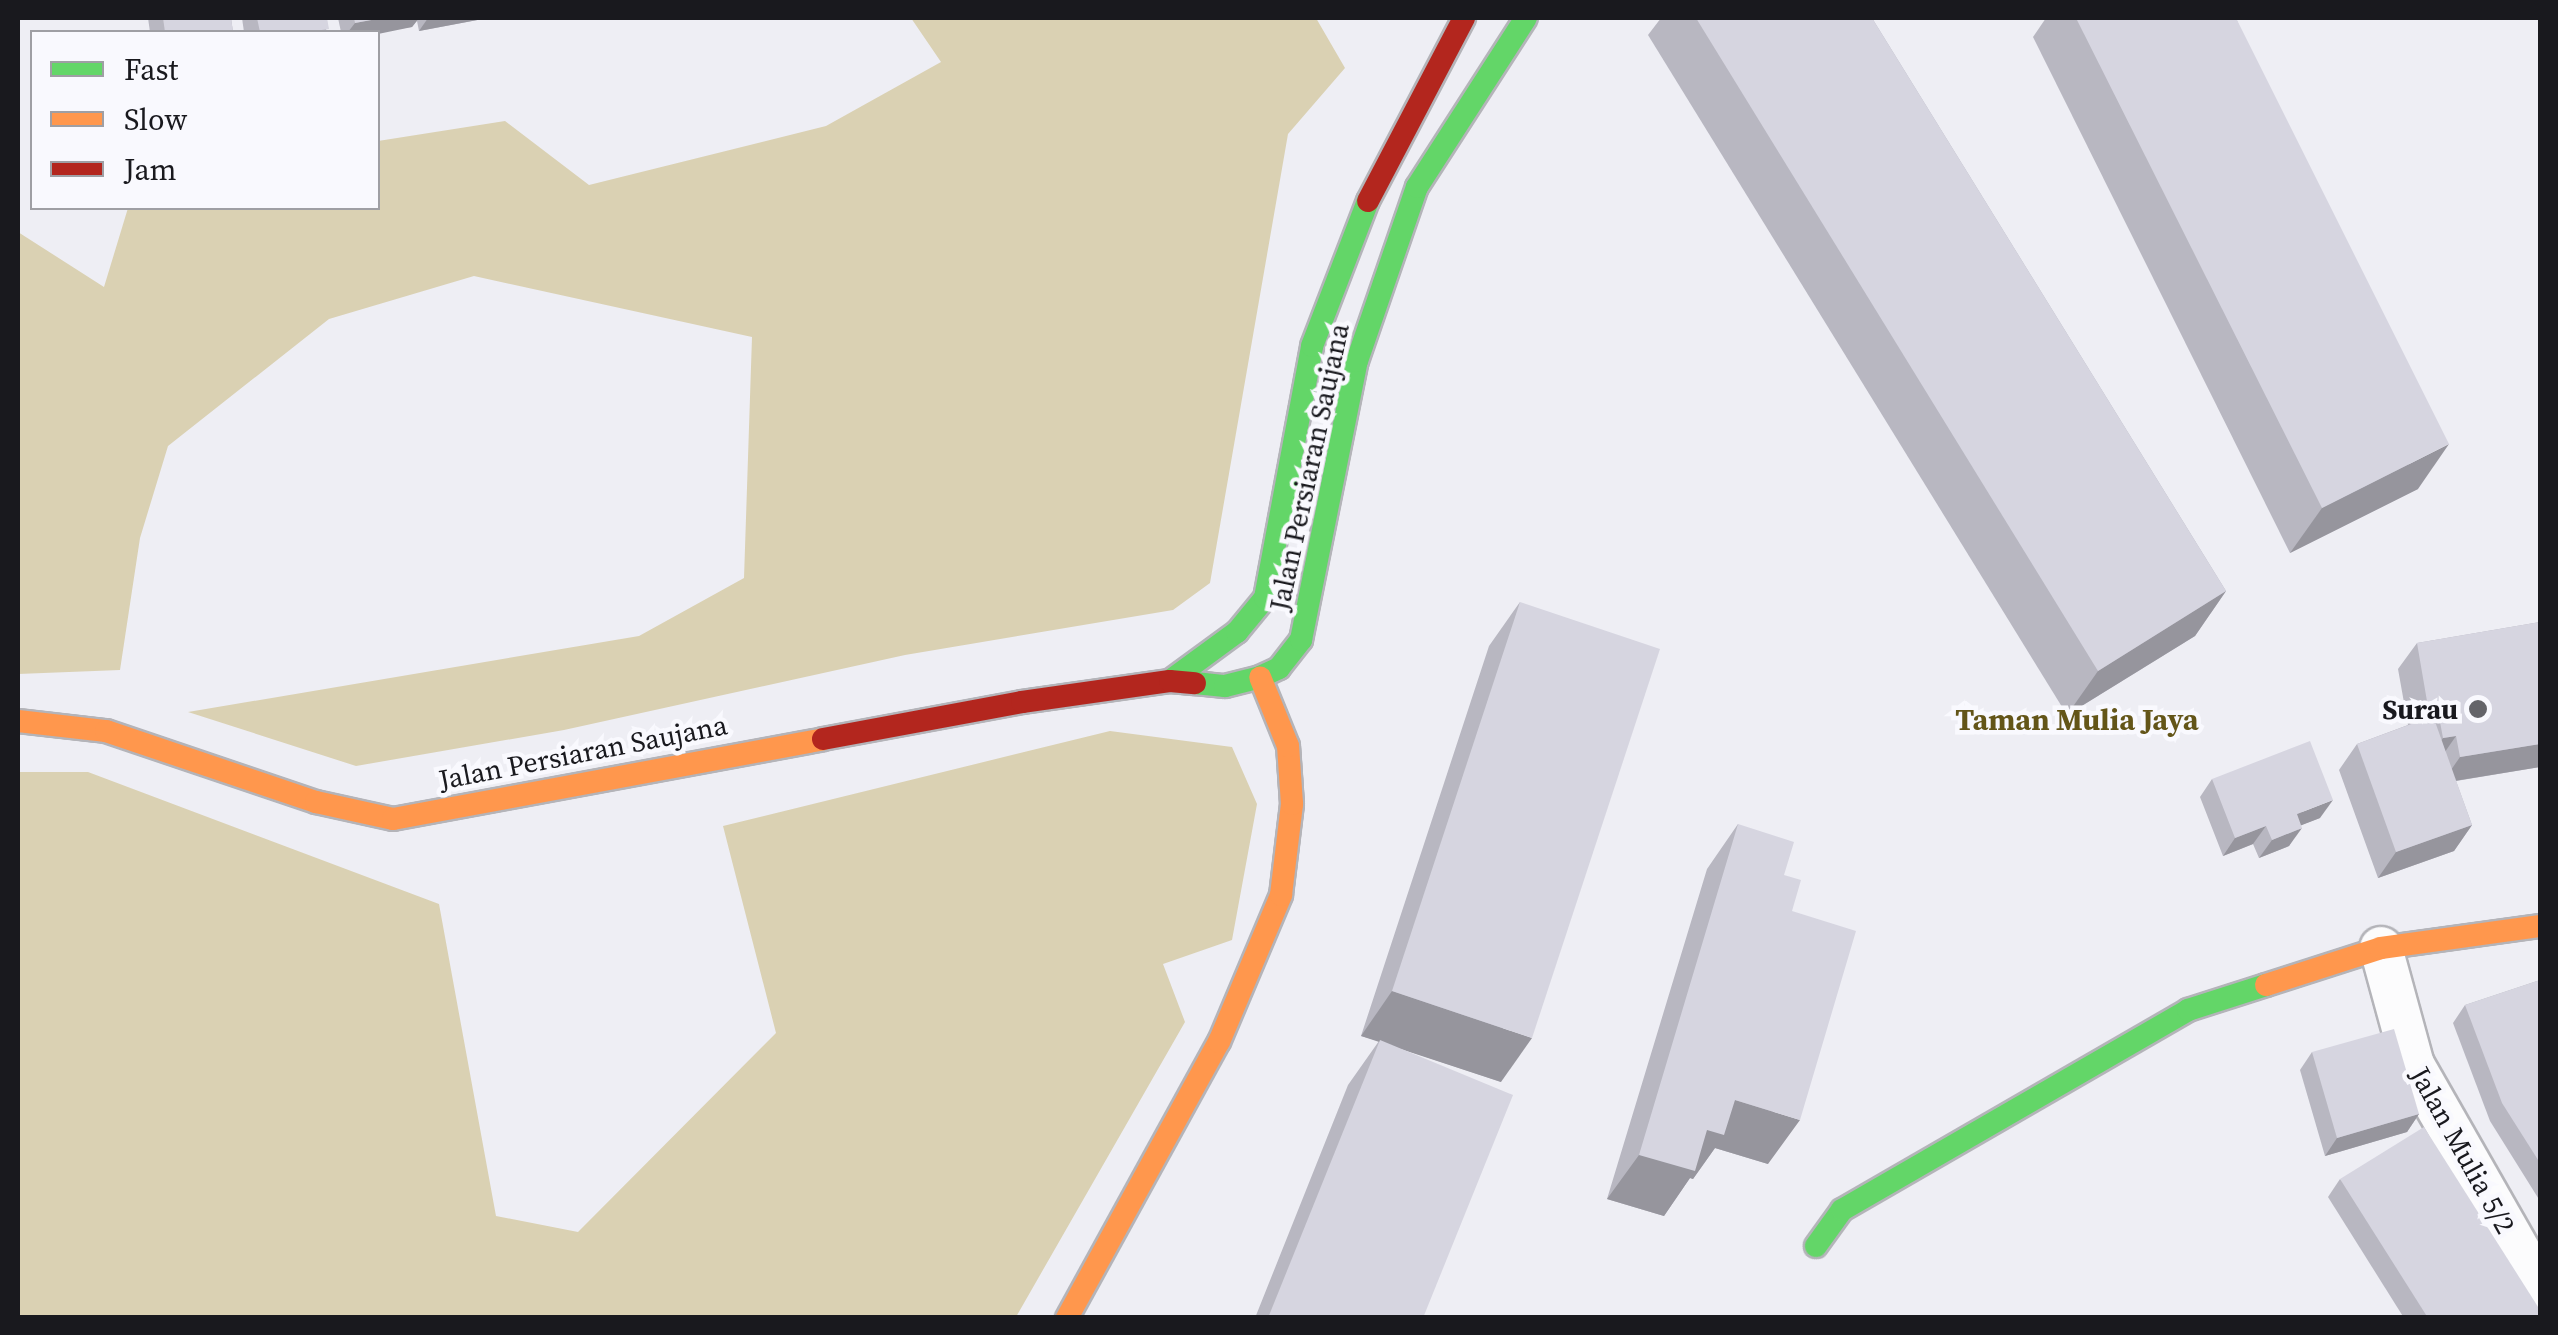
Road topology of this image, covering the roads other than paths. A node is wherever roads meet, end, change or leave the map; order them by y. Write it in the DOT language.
graph roads {
  1 [pos="1464,18"];
  2 [pos="1526,18"];
  3 [pos="1260,678"];
  4 [pos="1170,681"];
  5 [pos="18,721"];
  6 [pos="2540,926"];
  7 [pos="2381,948"];
  8 [pos="1816,1246"];
  9 [pos="2540,1288"];
  10 [pos="1067,1318"];
  1 -- 4 [label="street, Jalan Persiaran Saujana"];
  2 -- 3 [label="street, Jalan Persiaran Saujana"];
  3 -- 4 [label="street, Jalan Persiaran Saujana"];
  3 -- 10 [label="street"];
  4 -- 5 [label="street, Jalan Persiaran Saujana"];
  6 -- 7 [label="street"];
  7 -- 8 [label="street"];
  7 -- 9 [label="street, Jalan Mulia 5/2"];
}
